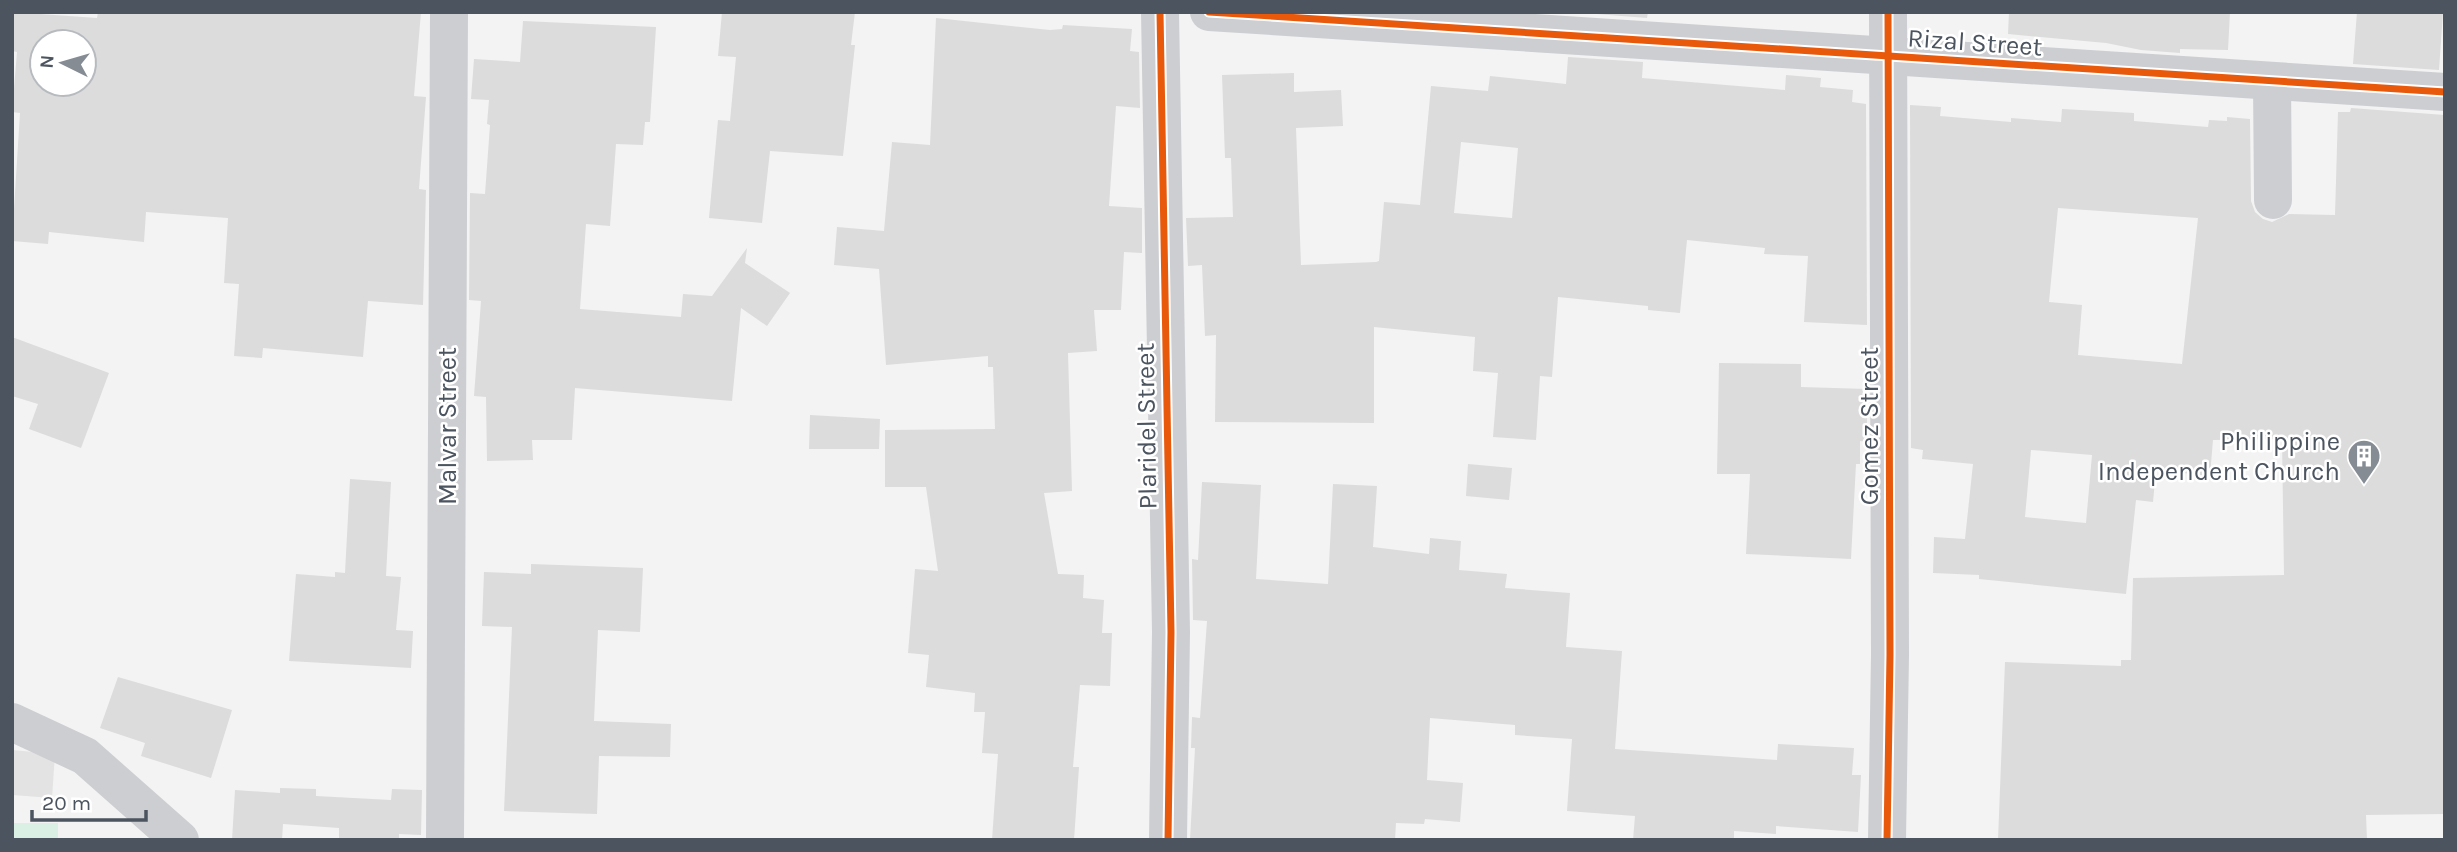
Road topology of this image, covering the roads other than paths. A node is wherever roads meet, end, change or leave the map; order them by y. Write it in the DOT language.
graph roads {
  1 [pos="449,12"];
  2 [pos="1160,12"];
  3 [pos="1209,12"];
  4 [pos="1888,12"];
  5 [pos="1889,58"];
  6 [pos="2272,82"];
  7 [pos="2445,92"];
  8 [pos="2273,200"];
  9 [pos="12,722"];
  10 [pos="180,840"];
  11 [pos="445,840"];
  12 [pos="1168,840"];
  13 [pos="1887,840"];
  1 -- 11 [label="street, Malvar Street"];
  2 -- 12 [label="street, Plaridel Street"];
  3 -- 5 [label="street, Rizal Street"];
  4 -- 5 [label="street, Gomez Street"];
  5 -- 6 [label="street, Rizal Street"];
  5 -- 13 [label="street, Gomez Street"];
  6 -- 7 [label="street, Rizal Street"];
  6 -- 8 [label="street"];
  9 -- 10 [label="street"];
}
